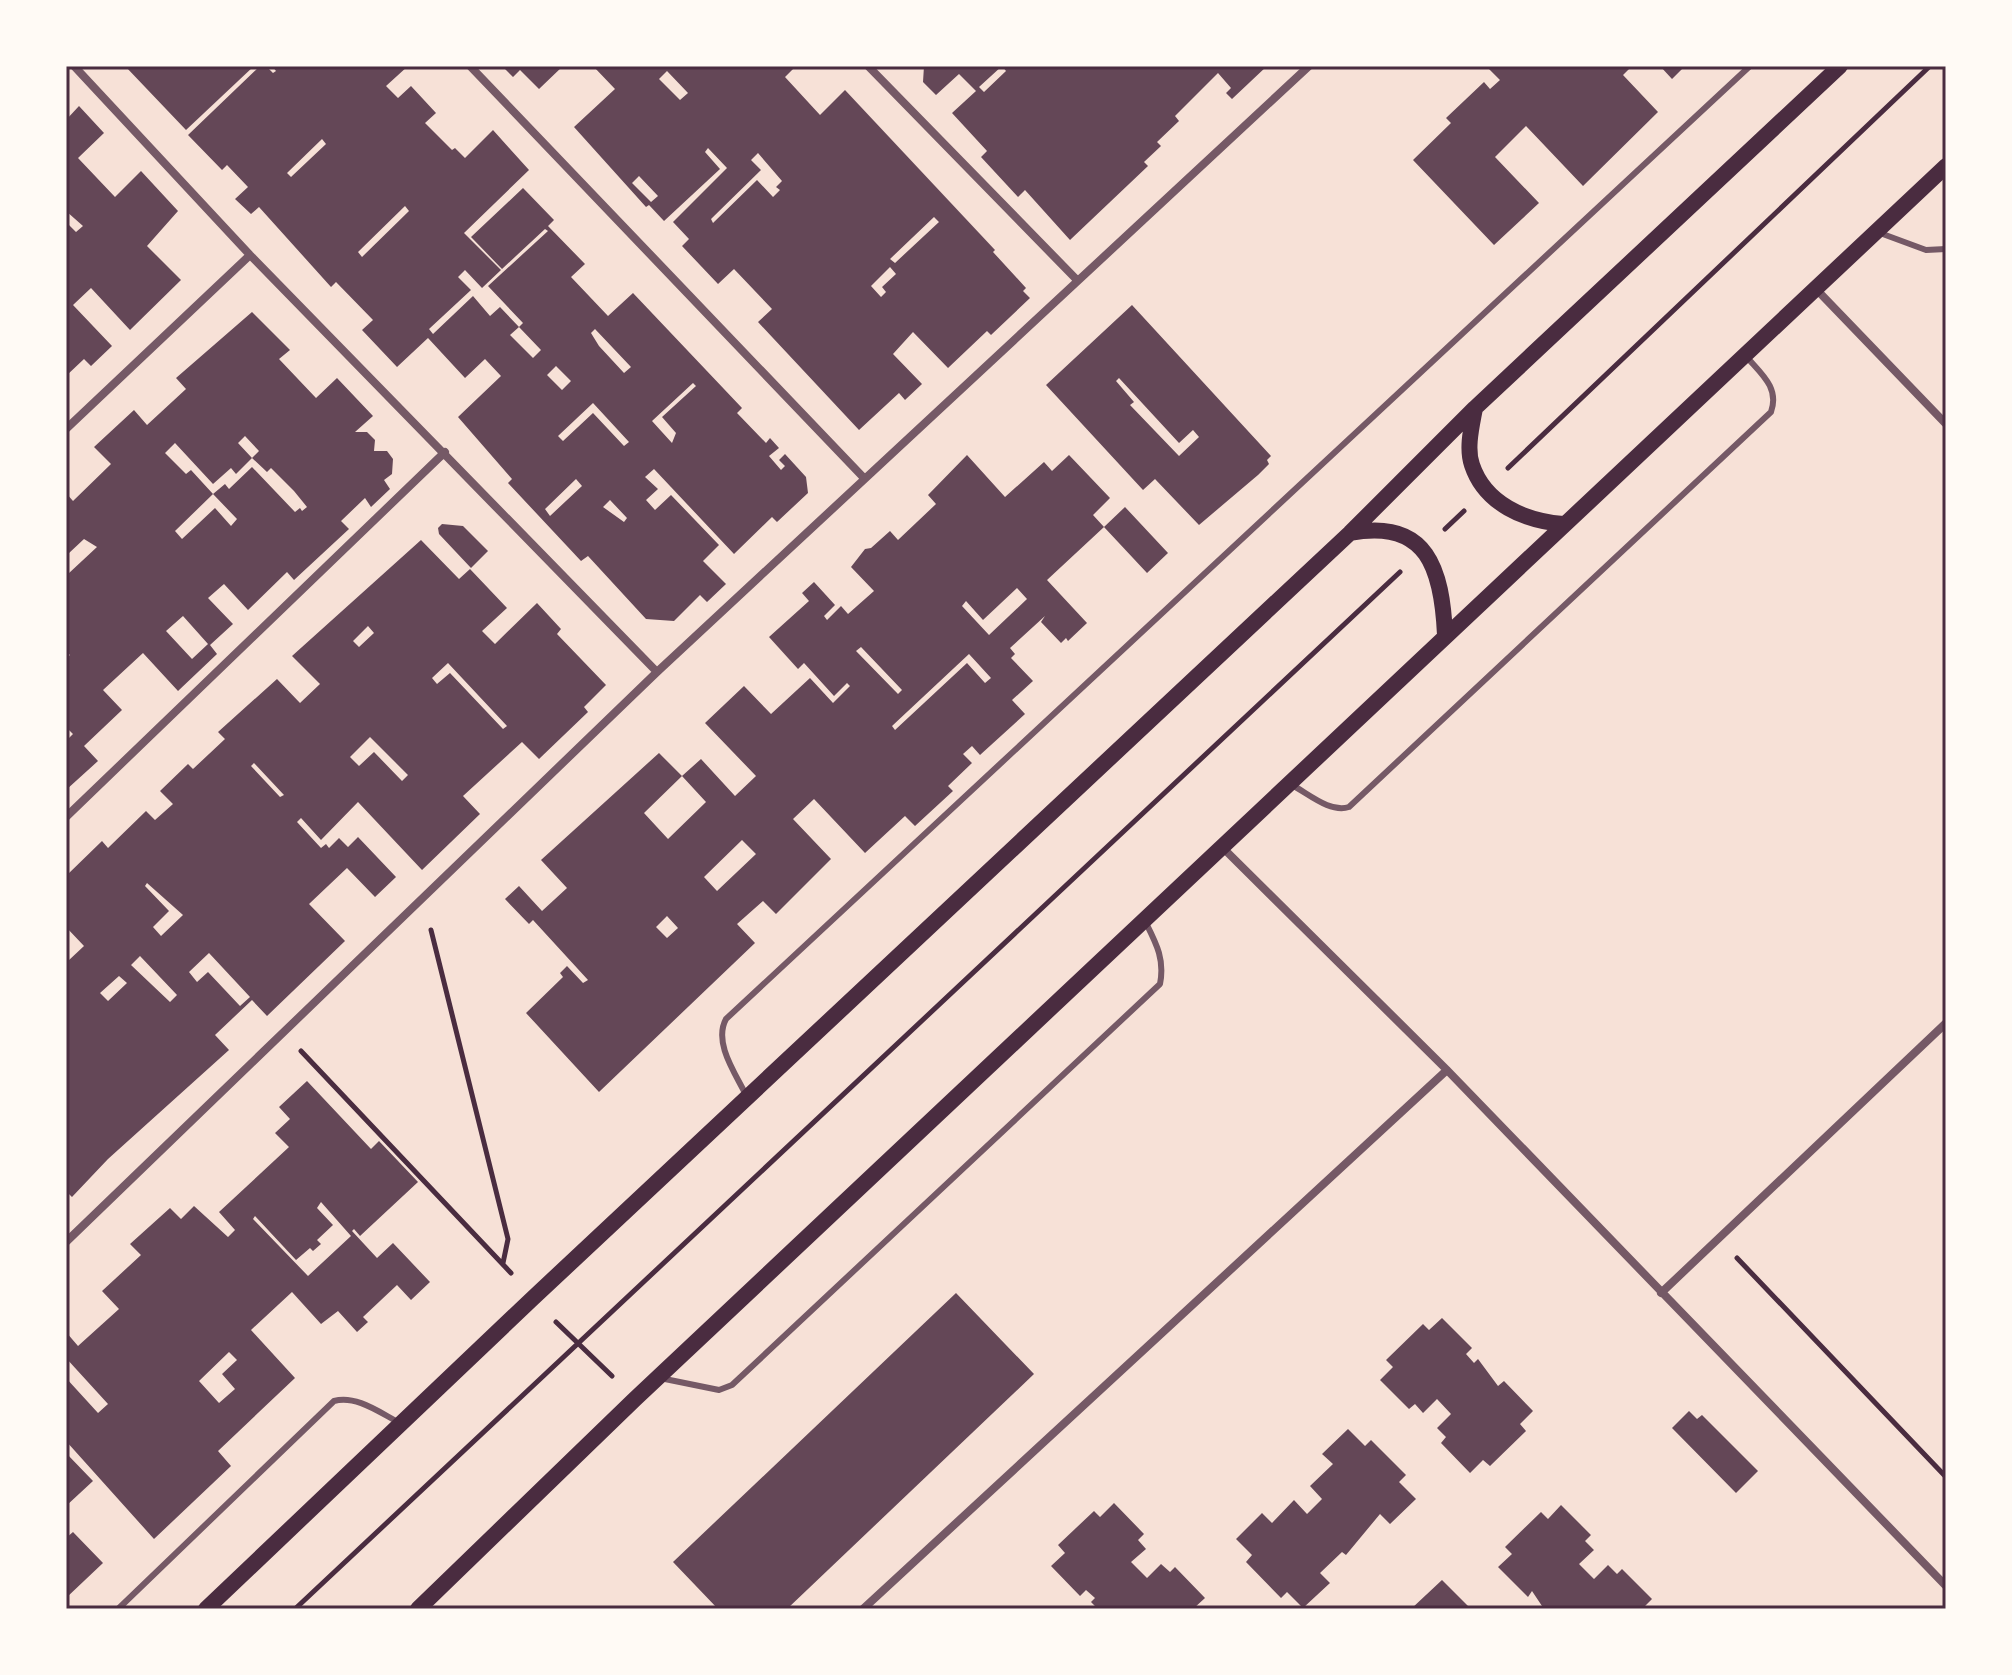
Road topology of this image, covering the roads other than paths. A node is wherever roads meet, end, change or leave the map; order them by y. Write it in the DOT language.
graph roads {
  1 [pos="74,66"];
  2 [pos="470,66"];
  3 [pos="1309,66"];
  4 [pos="1750,66"];
  5 [pos="1840,66"];
  6 [pos="872,67"];
  7 [pos="1946,166"];
  8 [pos="1877,231"];
  9 [pos="1946,249"];
  10 [pos="250,255"];
  11 [pos="1077,280"];
  12 [pos="1816,289"];
  13 [pos="1744,354"];
  14 [pos="1475,408"];
  15 [pos="1946,424"];
  16 [pos="66,429"];
  17 [pos="445,452"];
  18 [pos="863,477"];
  19 [pos="1563,524"];
  20 [pos="1350,533"];
  21 [pos="1445,635"];
  22 [pos="657,672"];
  23 [pos="1289,783"];
  24 [pos="66,817"];
  25 [pos="1222,847"];
  26 [pos="1144,919"];
  27 [pos="1946,1023"];
  28 [pos="1447,1070"];
  29 [pos="747,1097"];
  30 [pos="66,1242"];
  31 [pos="1661,1293"];
  32 [pos="660,1378"];
  33 [pos="400,1423"];
  34 [pos="1946,1586"];
  35 [pos="118,1609"];
  36 [pos="206,1609"];
  37 [pos="418,1609"];
  38 [pos="863,1609"];
  1 -- 10 [label="street"];
  2 -- 18 [label="street"];
  3 -- 11 [label="street"];
  4 -- 29 [label="lane"];
  5 -- 14 [label="main road"];
  6 -- 11 [label="street"];
  7 -- 8 [label="main road"];
  8 -- 9 [label="lane"];
  8 -- 12 [label="main road"];
  10 -- 16 [label="street"];
  10 -- 17 [label="street"];
  11 -- 18 [label="street"];
  12 -- 13 [label="main road"];
  12 -- 15 [label="street"];
  13 -- 19 [label="main road"];
  13 -- 23 [label="lane"];
  14 -- 19 [label="main road"];
  14 -- 20 [label="main road"];
  17 -- 22 [label="street"];
  17 -- 24 [label="street"];
  18 -- 22 [label="street"];
  19 -- 21 [label="main road"];
  20 -- 21 [label="main road"];
  20 -- 29 [label="main road"];
  21 -- 23 [label="main road"];
  22 -- 30 [label="street"];
  23 -- 25 [label="main road"];
  25 -- 26 [label="main road"];
  25 -- 28 [label="street"];
  26 -- 32 [label="main road"];
  26 -- 32 [label="lane"];
  27 -- 31 [label="street"];
  28 -- 31 [label="street"];
  28 -- 38 [label="street"];
  29 -- 33 [label="main road"];
  31 -- 34 [label="street"];
  32 -- 37 [label="main road"];
  33 -- 35 [label="lane"];
  33 -- 36 [label="main road"];
}
